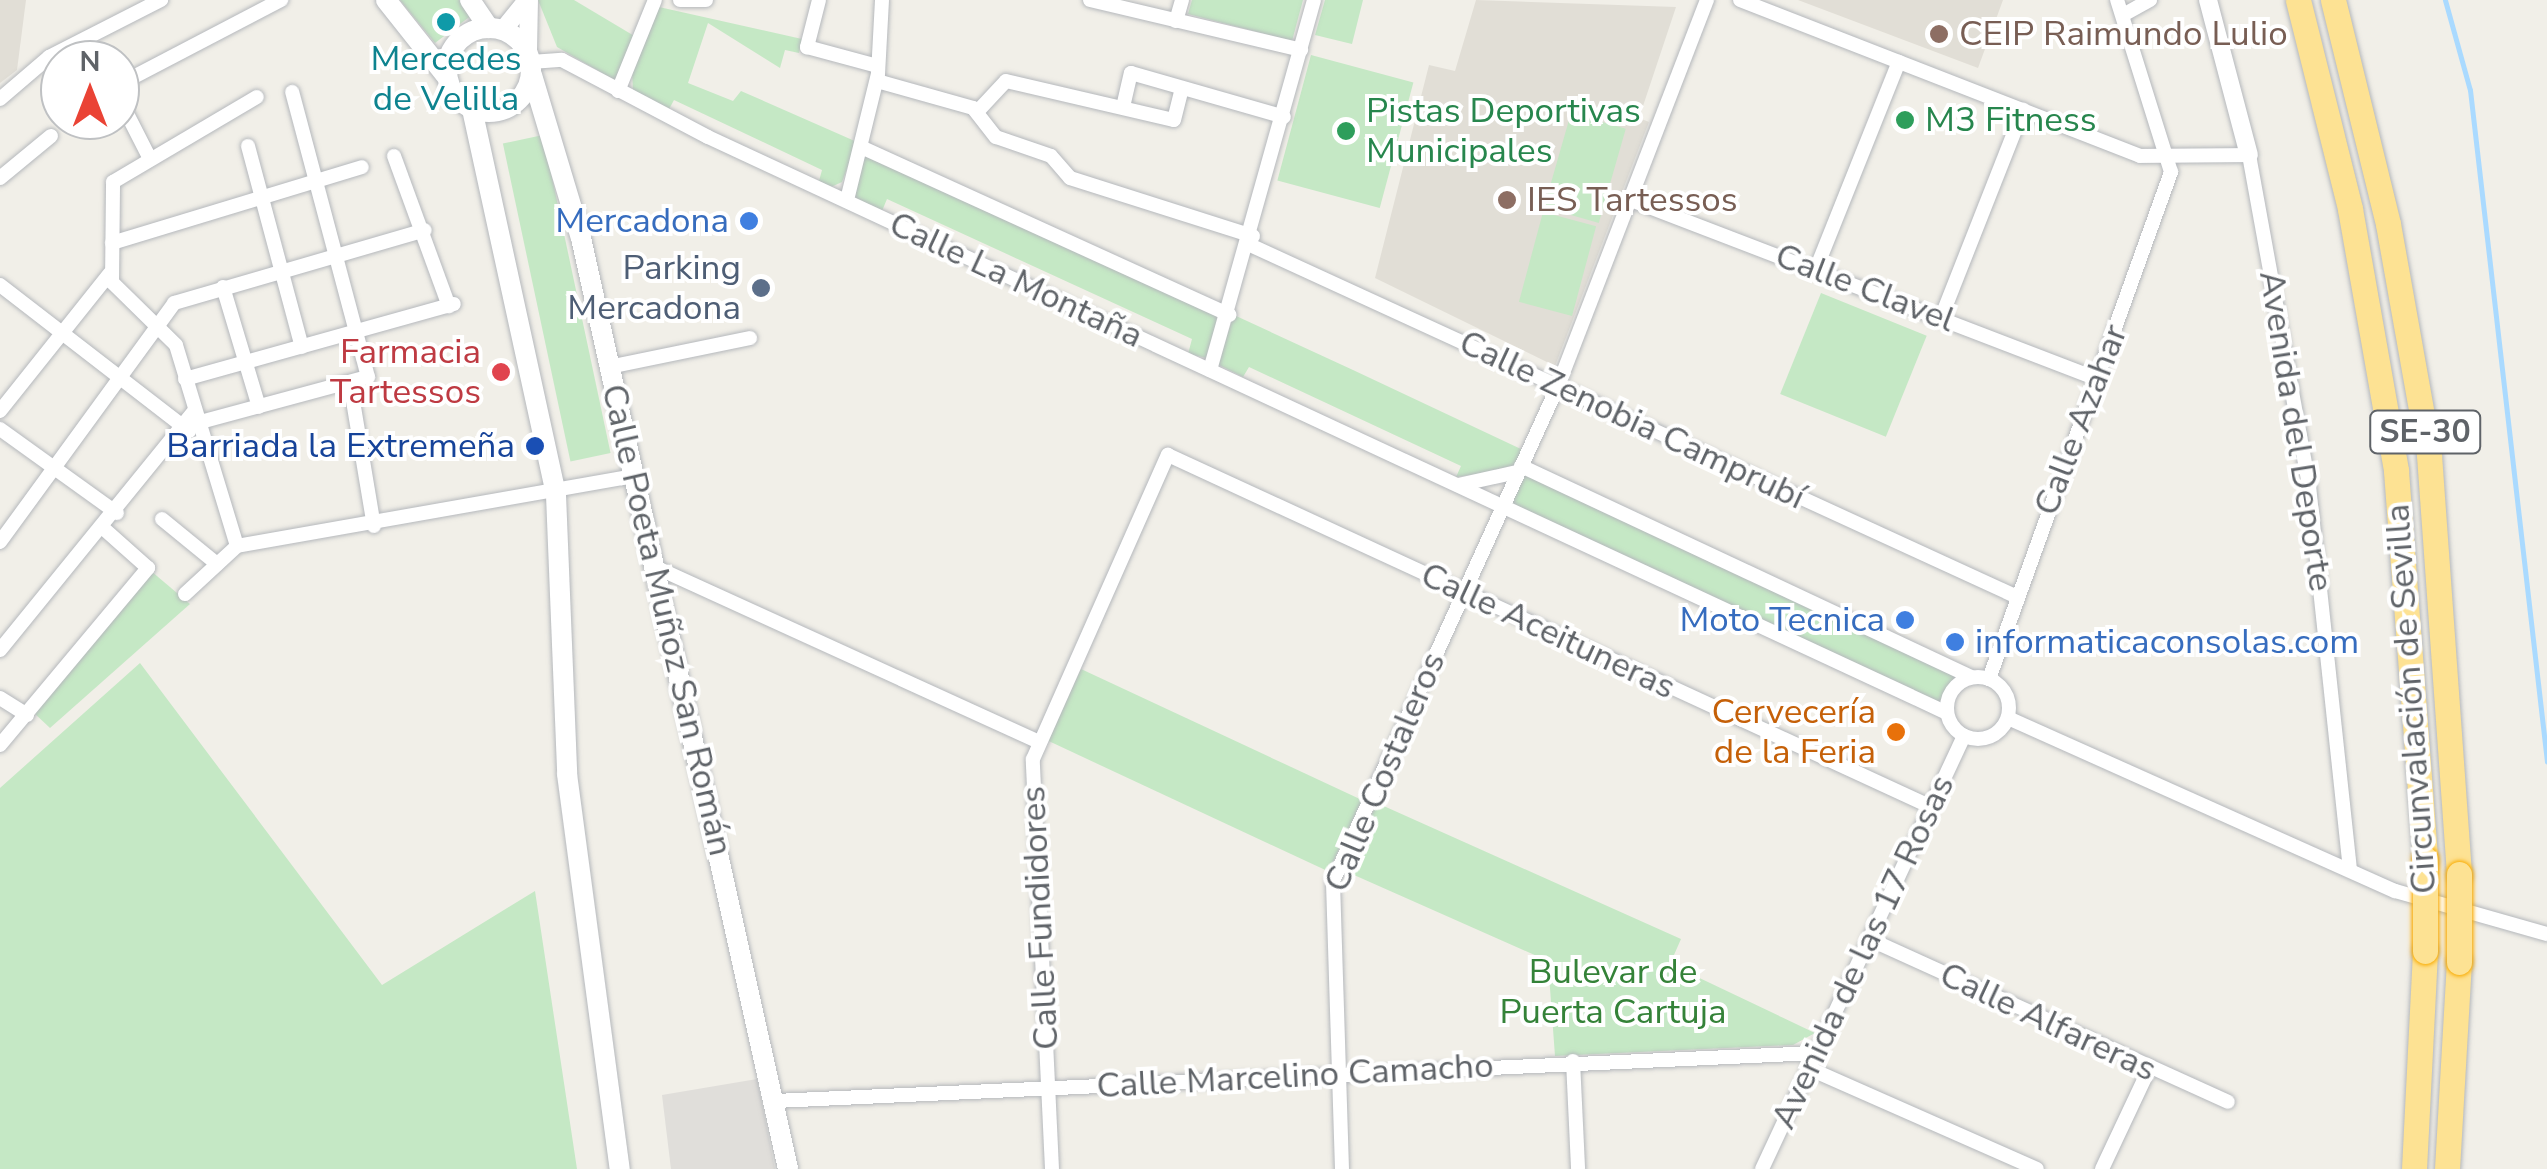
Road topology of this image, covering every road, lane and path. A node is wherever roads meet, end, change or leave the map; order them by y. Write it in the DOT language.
graph roads {
  1 [pos="161,0"];
  2 [pos="281,0"];
  3 [pos="386,0"];
  4 [pos="470,0"];
  5 [pos="528,0"];
  6 [pos="656,0"];
  7 [pos="680,0"];
  8 [pos="706,0"];
  9 [pos="819,0"];
  10 [pos="882,0"];
  11 [pos="1090,0"];
  12 [pos="1182,0"];
  13 [pos="1314,0"];
  14 [pos="1707,0"];
  15 [pos="1740,0"];
  16 [pos="2150,0"];
  17 [pos="2208,0"];
  18 [pos="2298,0"];
  19 [pos="2332,0"];
  20 [pos="2120,8"];
  21 [pos="1176,21"];
  22 [pos="496,29"];
  23 [pos="1301,50"];
  24 [pos="1899,62"];
  25 [pos="530,63"];
  26 [pos="878,73"];
  27 [pos="140,74"];
  28 [pos="447,77"];
  29 [pos="1182,88"];
  30 [pos="618,91"];
  31 [pos="292,92"];
  32 [pos="257,97"];
  33 [pos="0,100"];
  34 [pos="1123,107"];
  35 [pos="472,109"];
  36 [pos="2023,110"];
  37 [pos="977,112"];
  38 [pos="1284,117"];
  39 [pos="140,139"];
  40 [pos="46,140"];
  41 [pos="248,146"];
  42 [pos="860,147"];
  43 [pos="148,155"];
  44 [pos="2250,155"];
  45 [pos="394,156"];
  46 [pos="2172,160"];
  47 [pos="362,167"];
  48 [pos="0,178"];
  49 [pos="316,180"];
  50 [pos="261,196"];
  51 [pos="846,200"];
  52 [pos="1632,200"];
  53 [pos="425,230"];
  54 [pos="1251,241"];
  55 [pos="112,243"];
  56 [pos="336,255"];
  57 [pos="1816,269"];
  58 [pos="281,270"];
  59 [pos="110,273"];
  60 [pos="0,286"];
  61 [pos="223,287"];
  62 [pos="1229,315"];
  63 [pos="1941,318"];
  64 [pos="158,320"];
  65 [pos="61,332"];
  66 [pos="356,332"];
  67 [pos="750,338"];
  68 [pos="302,347"];
  69 [pos="246,362"];
  70 [pos="609,367"];
  71 [pos="1210,370"];
  72 [pos="118,377"];
  73 [pos="2098,378"];
  74 [pos="186,379"];
  75 [pos="350,383"];
  76 [pos="1558,386"];
  77 [pos="259,406"];
  78 [pos="0,411"];
  79 [pos="191,420"];
  80 [pos="0,429"];
  81 [pos="1168,455"];
  82 [pos="52,468"];
  83 [pos="1519,469"];
  84 [pos="632,476"];
  85 [pos="1453,485"];
  86 [pos="556,495"];
  87 [pos="1501,508"];
  88 [pos="116,512"];
  89 [pos="162,519"];
  90 [pos="374,526"];
  91 [pos="104,529"];
  92 [pos="0,542"];
  93 [pos="237,546"];
  94 [pos="216,564"];
  95 [pos="652,566"];
  96 [pos="1463,592"];
  97 [pos="186,594"];
  98 [pos="2013,596"];
  99 [pos="0,650"];
  100 [pos="1972,676"];
  101 [pos="1989,679"];
  102 [pos="0,698"];
  103 [pos="1947,713"];
  104 [pos="27,714"];
  105 [pos="2008,718"];
  106 [pos="1964,736"];
  107 [pos="1039,742"];
  108 [pos="0,744"];
  109 [pos="1929,806"];
  110 [pos="2350,868"];
  111 [pos="2547,934"];
  112 [pos="1869,939"];
  113 [pos="1816,1053"];
  114 [pos="1573,1061"];
  115 [pos="1808,1068"];
  116 [pos="2148,1069"];
  117 [pos="1337,1073"];
  118 [pos="1048,1090"];
  119 [pos="776,1101"];
  120 [pos="2228,1102"];
  121 [pos="620,1169"];
  122 [pos="788,1169"];
  123 [pos="1052,1169"];
  124 [pos="1342,1169"];
  125 [pos="1578,1169"];
  126 [pos="1762,1169"];
  127 [pos="2037,1169"];
  128 [pos="2102,1169"];
  129 [pos="2414,1169"];
  130 [pos="2446,1169"];
  1 -- 33 [label="street"];
  2 -- 27 [label="street"];
  3 -- 28 [label="main road"];
  4 -- 22 [label="main road"];
  5 -- 22 [label="street"];
  5 -- 25 [label="street"];
  6 -- 30 [label="street"];
  7 -- 8 [label="street"];
  9 -- 26 [label="street"];
  10 -- 26 [label="street"];
  11 -- 21 [label="street"];
  12 -- 21 [label="street"];
  13 -- 23 [label="street"];
  14 -- 52 [label="street, Calle Costaleros"];
  15 -- 24 [label="street"];
  16 -- 20 [label="street"];
  17 -- 44 [label="street, Avenida del Deporte"];
  18 -- 129 [label="highway, Circunvalación de Sevilla / SE-30, bridge"];
  19 -- 130 [label="highway, Circunvalación de Sevilla / SE-30, bridge"];
  20 -- 46 [label="street"];
  21 -- 23 [label="street"];
  22 -- 25 [label="main road"];
  22 -- 28 [label="main road"];
  23 -- 38 [label="street"];
  24 -- 36 [label="street"];
  24 -- 57 [label="street"];
  25 -- 30 [label="street, Calle La Montaña"];
  25 -- 35 [label="main road"];
  25 -- 70 [label="main road, Calle Poeta Muñoz San Román"];
  26 -- 37 [label="street"];
  26 -- 42 [label="street"];
  28 -- 35 [label="main road"];
  29 -- 34 [label="street"];
  29 -- 34 [label="street"];
  29 -- 38 [label="street"];
  30 -- 51 [label="street, Calle La Montaña"];
  31 -- 49 [label="street"];
  32 -- 43 [label="street"];
  34 -- 37 [label="street"];
  35 -- 86 [label="main road"];
  36 -- 46 [label="street"];
  36 -- 63 [label="street"];
  37 -- 54 [label="street, Calle Zenobia Camprubí"];
  38 -- 54 [label="street"];
  39 -- 43 [label="street"];
  40 -- 48 [label="street"];
  41 -- 50 [label="street"];
  42 -- 51 [label="street"];
  42 -- 62 [label="street, Calle La Montaña"];
  43 -- 55 [label="street"];
  44 -- 46 [label="street"];
  44 -- 110 [label="street, Avenida del Deporte"];
  45 -- 53 [label="street"];
  46 -- 73 [label="street, Calle Azahar"];
  47 -- 49 [label="street"];
  49 -- 50 [label="street"];
  49 -- 56 [label="street"];
  50 -- 55 [label="street"];
  50 -- 58 [label="street"];
  51 -- 71 [label="street, Calle La Montaña"];
  52 -- 57 [label="street, Calle Clavel"];
  52 -- 76 [label="street, Calle Costaleros"];
  53 -- 56 [label="street"];
  53 -- 66 [label="street"];
  54 -- 62 [label="street"];
  54 -- 76 [label="street, Calle Zenobia Camprubí"];
  55 -- 59 [label="street"];
  56 -- 58 [label="street"];
  56 -- 66 [label="street"];
  57 -- 63 [label="street, Calle Clavel"];
  58 -- 61 [label="street"];
  58 -- 68 [label="street"];
  59 -- 64 [label="street"];
  59 -- 65 [label="street"];
  60 -- 65 [label="street"];
  61 -- 64 [label="street"];
  61 -- 69 [label="street"];
  62 -- 71 [label="street"];
  63 -- 73 [label="street, Calle Clavel"];
  64 -- 72 [label="street"];
  64 -- 74 [label="street"];
  65 -- 72 [label="street"];
  65 -- 78 [label="street"];
  66 -- 68 [label="street"];
  66 -- 75 [label="street"];
  67 -- 70 [label="street"];
  68 -- 69 [label="street"];
  69 -- 74 [label="street"];
  69 -- 77 [label="street"];
  70 -- 84 [label="main road, Calle Poeta Muñoz San Román"];
  71 -- 85 [label="street, Calle La Montaña"];
  72 -- 79 [label="street"];
  72 -- 82 [label="street"];
  73 -- 98 [label="street, Calle Azahar"];
  74 -- 79 [label="street"];
  75 -- 77 [label="street"];
  75 -- 90 [label="street"];
  76 -- 83 [label="street, Calle Costaleros"];
  76 -- 98 [label="street, Calle Zenobia Camprubí"];
  77 -- 79 [label="street"];
  79 -- 88 [label="street"];
  79 -- 93 [label="street"];
  80 -- 82 [label="street"];
  81 -- 96 [label="street, Calle Aceituneras"];
  81 -- 107 [label="street, Calle Fundidores"];
  82 -- 88 [label="street"];
  82 -- 92 [label="street"];
  83 -- 85 [label="street"];
  83 -- 87 [label="street, Calle Costaleros"];
  83 -- 100 [label="street"];
  84 -- 86 [label="street"];
  84 -- 95 [label="main road, Calle Poeta Muñoz San Román"];
  85 -- 87 [label="street, Calle La Montaña"];
  86 -- 90 [label="street"];
  86 -- 121 [label="main road"];
  87 -- 96 [label="street, Calle Costaleros"];
  87 -- 103 [label="street, Calle La Montaña"];
  88 -- 91 [label="street"];
  89 -- 94 [label="street"];
  90 -- 93 [label="street"];
  91 -- 99 [label="street"];
  91 -- 104 [label="street"];
  93 -- 94 [label="street"];
  94 -- 97 [label="street"];
  95 -- 107 [label="street"];
  95 -- 119 [label="main road, Calle Poeta Muñoz San Román"];
  96 -- 109 [label="street, Calle Aceituneras"];
  96 -- 117 [label="street, Calle Costaleros"];
  98 -- 101 [label="street, Calle Azahar"];
  100 -- 101 [label="street"];
  100 -- 103 [label="street"];
  101 -- 105 [label="street"];
  102 -- 104 [label="street"];
  103 -- 106 [label="street"];
  104 -- 108 [label="street"];
  105 -- 106 [label="street"];
  105 -- 110 [label="street"];
  106 -- 109 [label="street, Avenida de las 17 Rosas"];
  107 -- 118 [label="street, Calle Fundidores"];
  109 -- 112 [label="street, Avenida de las 17 Rosas"];
  110 -- 111 [label="street"];
  112 -- 113 [label="street, Avenida de las 17 Rosas"];
  112 -- 116 [label="street, Calle Alfareras"];
  113 -- 114 [label="street, Calle Marcelino Camacho"];
  113 -- 115 [label="street, Avenida de las 17 Rosas"];
  114 -- 117 [label="street, Calle Marcelino Camacho"];
  114 -- 125 [label="street"];
  115 -- 126 [label="street, Avenida de las 17 Rosas"];
  115 -- 127 [label="street"];
  116 -- 120 [label="street, Calle Alfareras"];
  116 -- 128 [label="street"];
  117 -- 118 [label="street, Calle Marcelino Camacho"];
  117 -- 124 [label="street, Calle Costaleros"];
  118 -- 119 [label="street, Calle Marcelino Camacho"];
  118 -- 123 [label="street, Calle Fundidores"];
  119 -- 122 [label="main road, Calle Poeta Muñoz San Román"];
}
